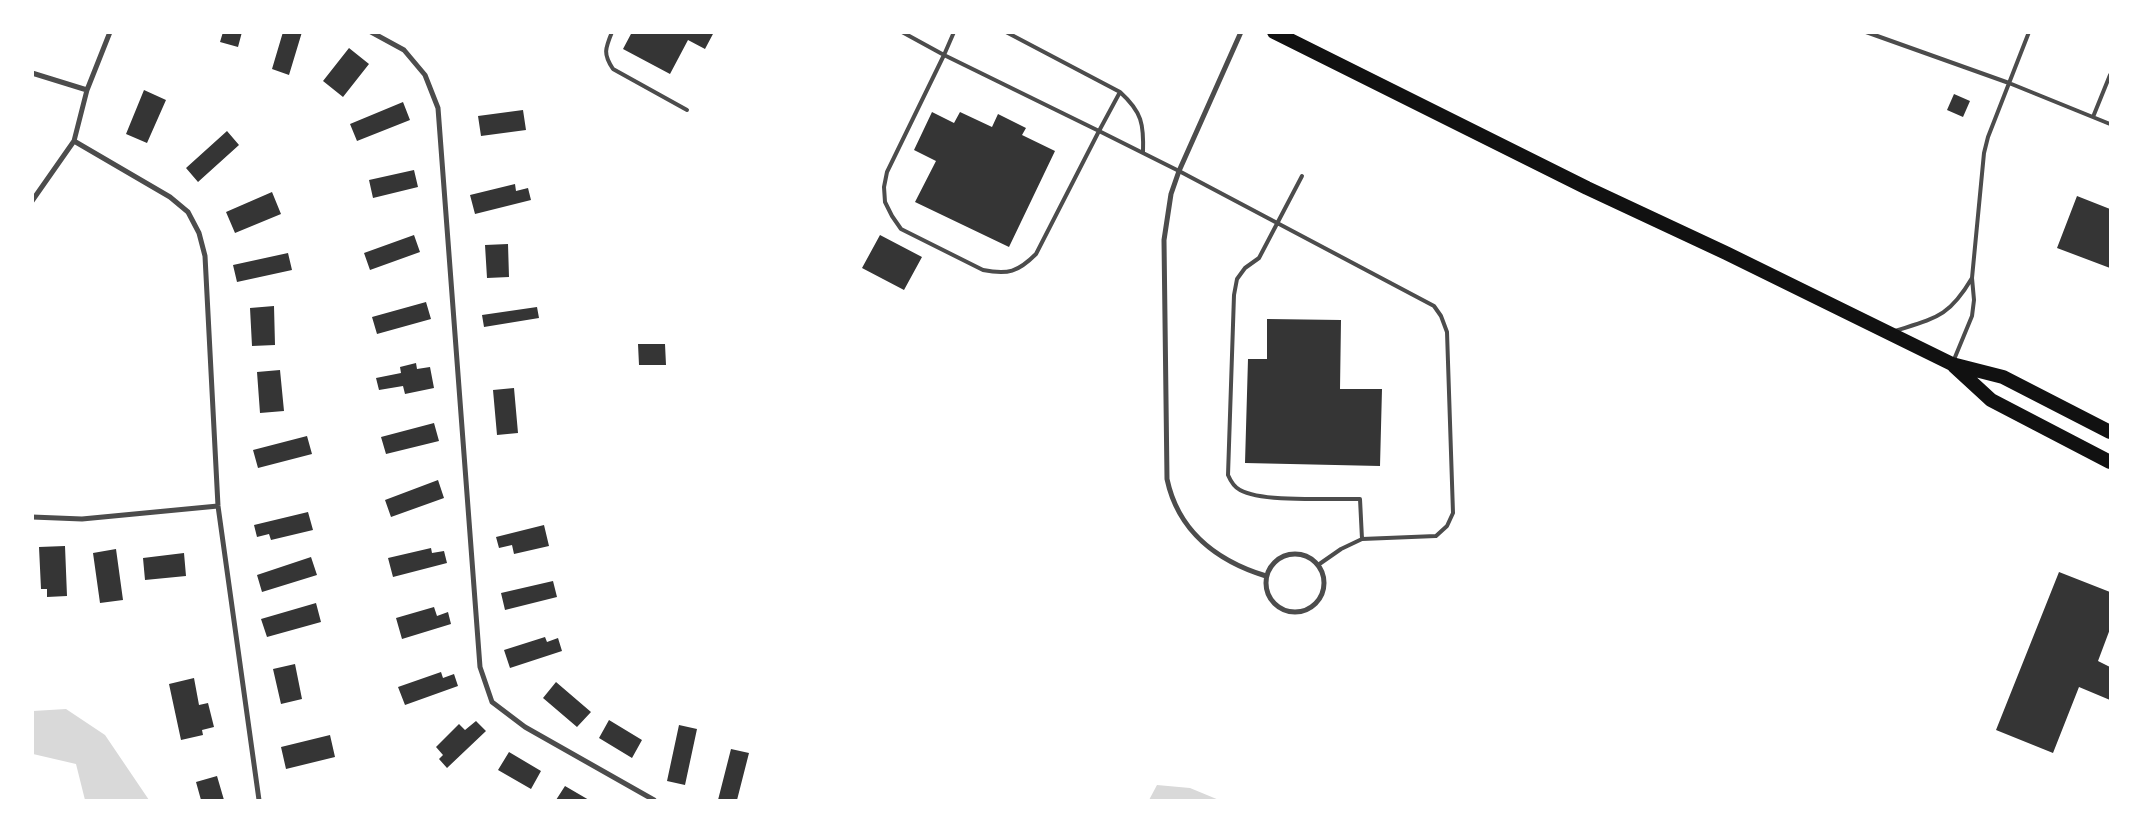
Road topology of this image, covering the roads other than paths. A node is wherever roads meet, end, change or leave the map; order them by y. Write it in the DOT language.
graph roads {
  1 [pos="110,32"];
  2 [pos="371,32"];
  3 [pos="612,32"];
  4 [pos="902,32"];
  5 [pos="954,32"];
  6 [pos="1006,32"];
  7 [pos="1241,32"];
  8 [pos="1274,32"];
  9 [pos="1866,32"];
  10 [pos="2029,32"];
  11 [pos="944,55"];
  12 [pos="32,73"];
  13 [pos="2110,75"];
  14 [pos="2009,83"];
  15 [pos="87,90"];
  16 [pos="1120,92"];
  17 [pos="687,110"];
  18 [pos="2093,117"];
  19 [pos="2110,124"];
  20 [pos="1099,131"];
  21 [pos="74,141"];
  22 [pos="1143,153"];
  23 [pos="1179,171"];
  24 [pos="1302,176"];
  25 [pos="32,202"];
  26 [pos="1278,223"];
  27 [pos="1972,278"];
  28 [pos="1890,333"];
  29 [pos="1952,364"];
  30 [pos="2110,432"];
  31 [pos="2110,462"];
  32 [pos="218,506"];
  33 [pos="32,517"];
  34 [pos="1362,539"];
  35 [pos="1318,565"];
  36 [pos="1266,576"];
  37 [pos="259,800"];
  38 [pos="654,800"];
  1 -- 15 [label="street"];
  2 -- 38 [label="street"];
  3 -- 17 [label="lane"];
  4 -- 11 [label="lane"];
  5 -- 11 [label="lane"];
  6 -- 16 [label="lane"];
  7 -- 23 [label="street"];
  8 -- 28 [label="highway"];
  9 -- 14 [label="lane"];
  10 -- 14 [label="lane"];
  11 -- 20 [label="lane"];
  11 -- 20 [label="lane"];
  12 -- 15 [label="street"];
  13 -- 18 [label="lane"];
  14 -- 18 [label="lane"];
  14 -- 27 [label="lane"];
  15 -- 21 [label="street"];
  16 -- 20 [label="lane"];
  16 -- 22 [label="lane"];
  18 -- 19 [label="lane"];
  20 -- 22 [label="lane"];
  21 -- 25 [label="street"];
  21 -- 32 [label="street"];
  22 -- 23 [label="lane"];
  23 -- 26 [label="lane"];
  23 -- 36 [label="street"];
  24 -- 26 [label="lane"];
  26 -- 34 [label="lane"];
  26 -- 34 [label="lane"];
  27 -- 28 [label="lane"];
  27 -- 29 [label="lane"];
  28 -- 29 [label="highway"];
  29 -- 30 [label="highway"];
  29 -- 31 [label="highway"];
  32 -- 33 [label="street"];
  32 -- 37 [label="street"];
  34 -- 35 [label="lane"];
  35 -- 36 [label="street"];
  35 -- 36 [label="street"];
}
